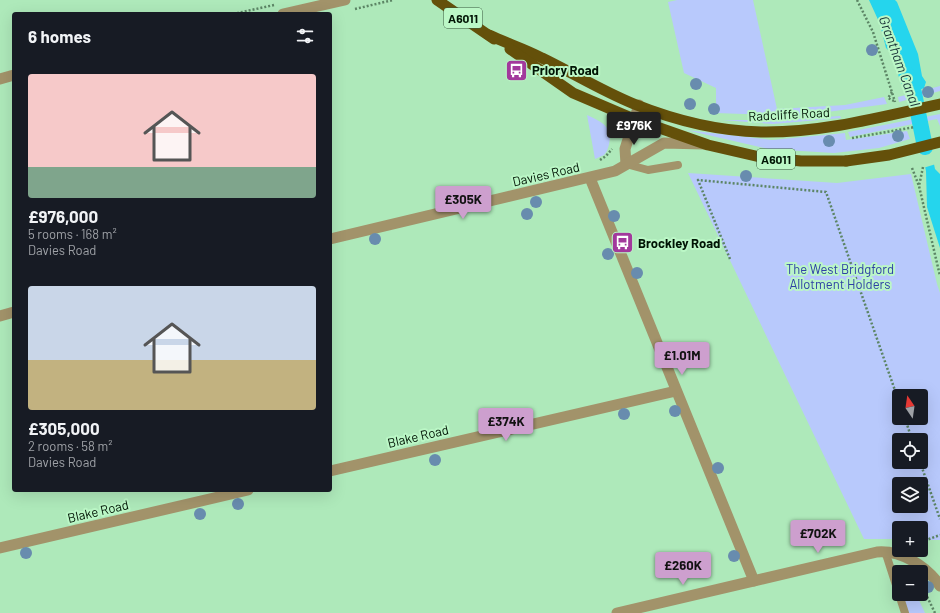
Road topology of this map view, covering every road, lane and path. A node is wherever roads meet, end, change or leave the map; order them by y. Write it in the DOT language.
graph roads {
  1 [pos="345,0"];
  2 [pos="393,0"];
  3 [pos="437,0"];
  4 [pos="857,0"];
  5 [pos="281,9"];
  6 [pos="353,10"];
  7 [pos="253,12"];
  8 [pos="489,35"];
  9 [pos="12,75"];
  10 [pos="0,78"];
  11 [pos="892,92"];
  12 [pos="894,101"];
  13 [pos="940,104"];
  14 [pos="639,105"];
  15 [pos="896,106"];
  16 [pos="634,119"];
  17 [pos="608,121"];
  18 [pos="915,127"];
  19 [pos="615,139"];
  20 [pos="848,139"];
  21 [pos="940,142"];
  22 [pos="614,144"];
  23 [pos="708,144"];
  24 [pos="593,163"];
  25 [pos="626,164"];
  26 [pos="678,165"];
  27 [pos="923,167"];
  28 [pos="912,168"];
  29 [pos="590,178"];
  30 [pos="919,186"];
  31 [pos="332,239"];
  32 [pos="730,258"];
  33 [pos="940,276"];
  34 [pos="12,313"];
  35 [pos="0,316"];
  36 [pos="894,389"];
  37 [pos="676,391"];
  38 [pos="922,469"];
  39 [pos="332,471"];
  40 [pos="239,492"];
  41 [pos="940,519"];
  42 [pos="940,534"];
  43 [pos="928,539"];
  44 [pos="0,548"];
  45 [pos="885,551"];
  46 [pos="754,581"];
  47 [pos="940,586"];
  48 [pos="928,598"];
  49 [pos="617,613"];
  50 [pos="905,613"];
  51 [pos="935,613"];
  1 -- 5 [label="street"];
  2 -- 6 [label="path"];
  3 -- 8 [label="highway, Radcliffe Road / A6011"];
  4 -- 11 [label="path"];
  5 -- 7 [label="path"];
  8 -- 14 [label="highway, Radcliffe Road / A6011"];
  8 -- 16 [label="highway, Radcliffe Road / A6011"];
  9 -- 10 [label="street"];
  11 -- 12 [label="path"];
  11 -- 12 [label="path"];
  12 -- 15 [label="path"];
  13 -- 14 [label="highway, Radcliffe Road / A6011"];
  14 -- 16 [label="street"];
  16 -- 23 [label="highway, Radcliffe Road / A6011"];
  16 -- 25 [label="street"];
  17 -- 19 [label="path"];
  18 -- 20 [label="path"];
  21 -- 23 [label="highway, Radcliffe Road / A6011, bridge"];
  22 -- 24 [label="path"];
  23 -- 25 [label="street, Davies Road"];
  25 -- 26 [label="lane"];
  25 -- 29 [label="street, Davies Road"];
  27 -- 30 [label="path"];
  28 -- 30 [label="path"];
  29 -- 31 [label="street, Davies Road"];
  29 -- 37 [label="street"];
  30 -- 33 [label="path"];
  32 -- 36 [label="path"];
  34 -- 35 [label="street"];
  37 -- 39 [label="street, Blake Road"];
  37 -- 46 [label="street"];
  38 -- 41 [label="path"];
  40 -- 44 [label="street, Blake Road"];
  42 -- 43 [label="path"];
  45 -- 46 [label="street"];
  45 -- 47 [label="street"];
  45 -- 50 [label="lane"];
  46 -- 49 [label="street"];
  48 -- 51 [label="path"];
}
